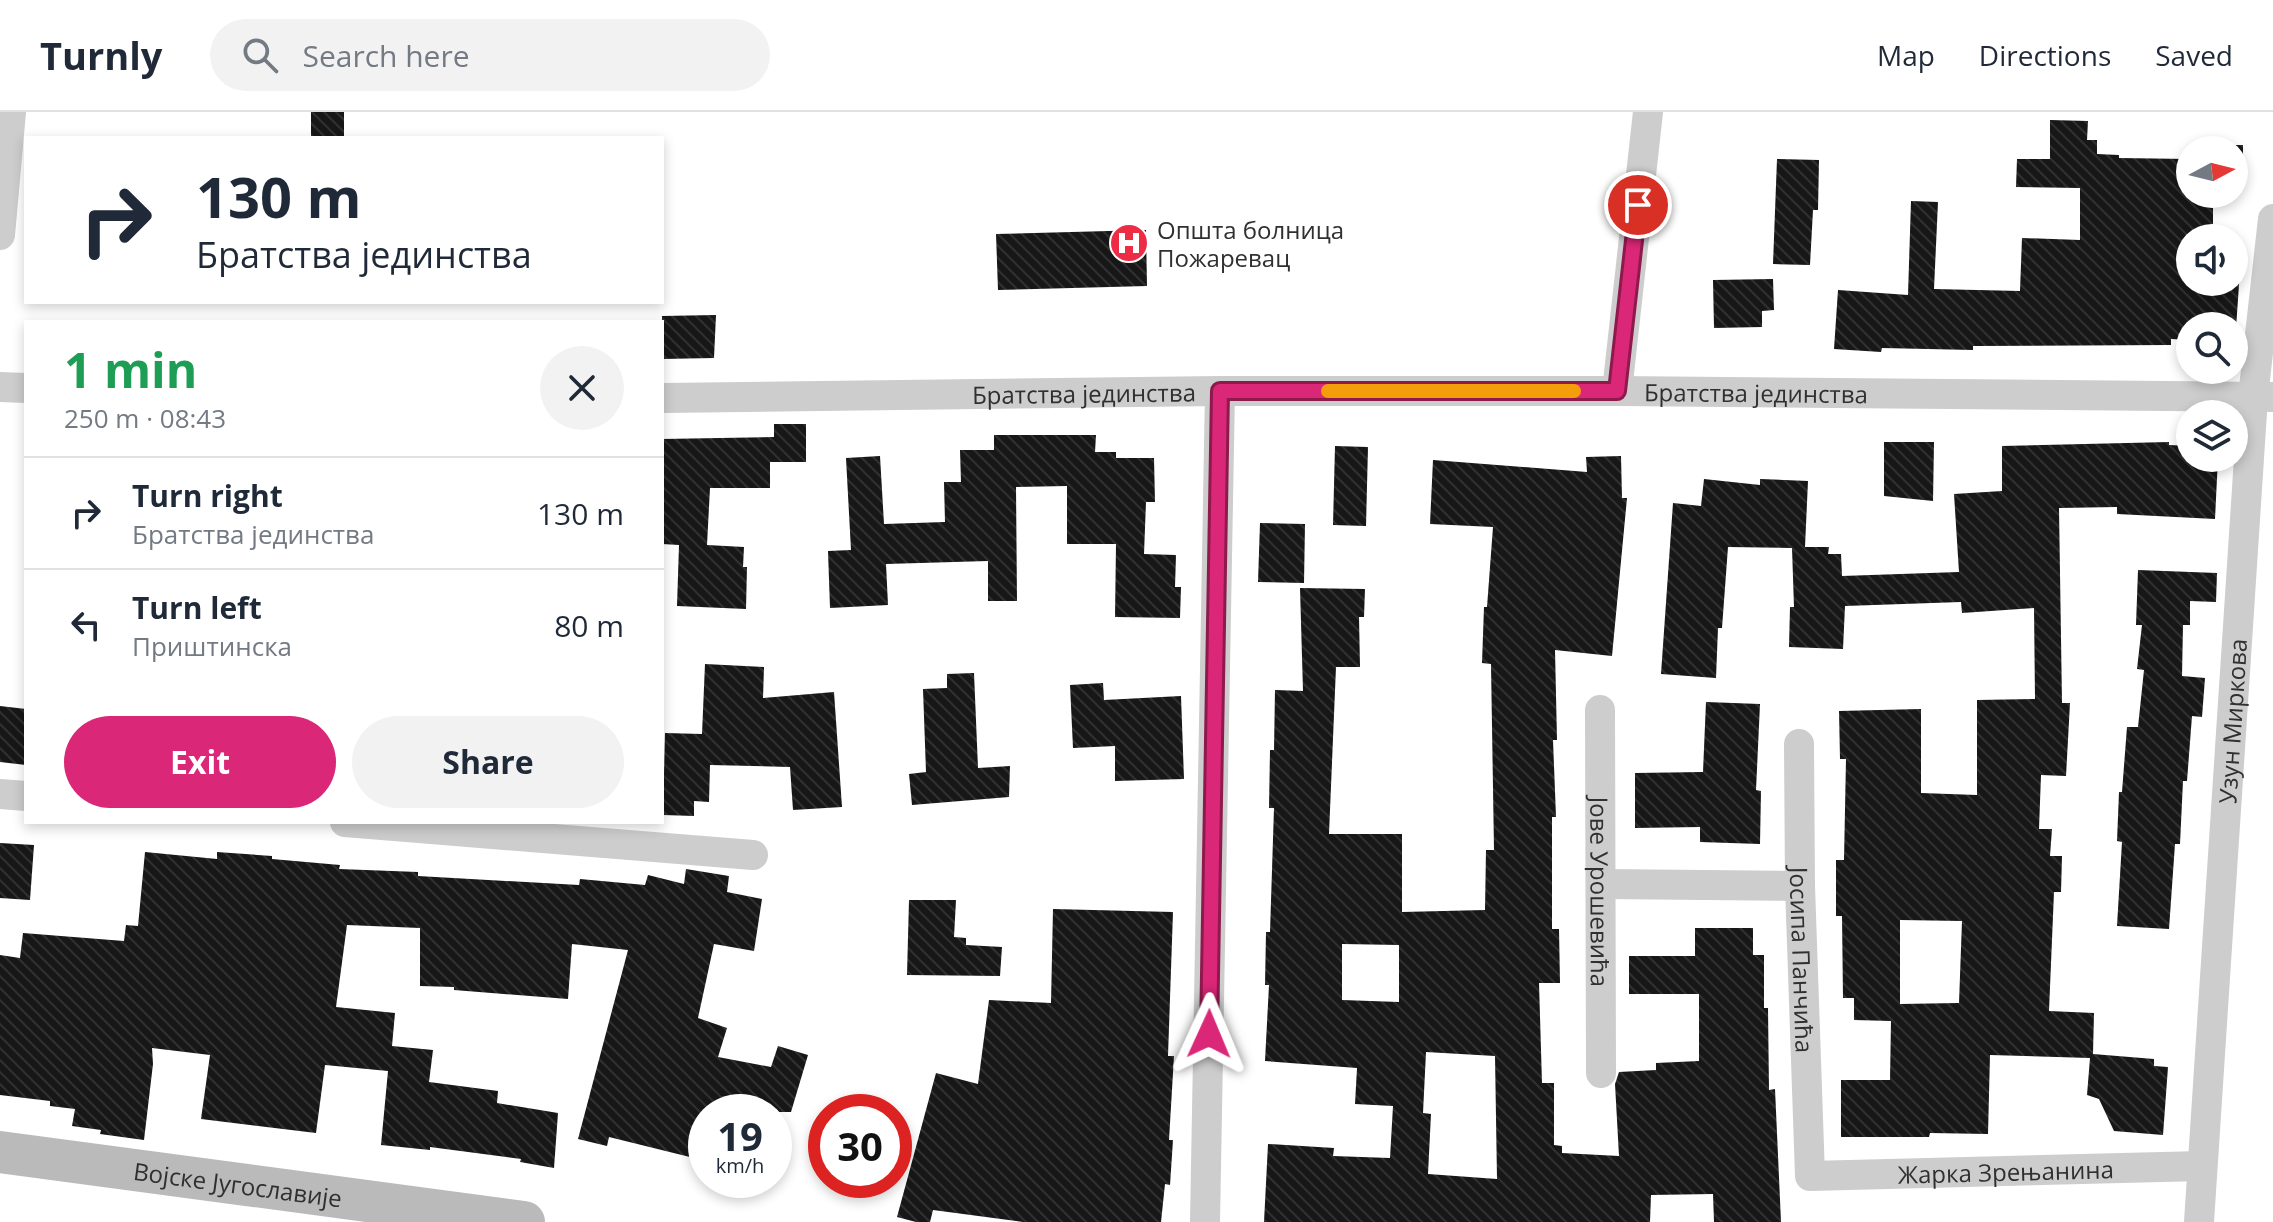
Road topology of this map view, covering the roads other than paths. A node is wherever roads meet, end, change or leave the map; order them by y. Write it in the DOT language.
graph roads {
  1 [pos="11,112"];
  2 [pos="1648,112"];
  3 [pos="2273,219"];
  4 [pos="0,235"];
  5 [pos="0,387"];
  6 [pos="24,388"];
  7 [pos="1220,391"];
  8 [pos="1617,391"];
  9 [pos="2263,397"];
  10 [pos="664,398"];
  11 [pos="1600,710"];
  12 [pos="1799,744"];
  13 [pos="0,794"];
  14 [pos="24,796"];
  15 [pos="370,824"];
  16 [pos="753,855"];
  17 [pos="1603,884"];
  18 [pos="1800,886"];
  19 [pos="1601,1073"];
  20 [pos="0,1152"];
  21 [pos="2202,1166"];
  22 [pos="1810,1176"];
  23 [pos="524,1222"];
  24 [pos="1205,1222"];
  25 [pos="2199,1222"];
  1 -- 4 [label="street"];
  2 -- 8 [label="street"];
  3 -- 9 [label="street, Узун Миркова"];
  5 -- 6 [label="street"];
  7 -- 8 [label="street, Братства јединства"];
  7 -- 10 [label="street, Братства јединства"];
  7 -- 24 [label="street"];
  8 -- 9 [label="street, Братства јединства"];
  9 -- 21 [label="street, Узун Миркова"];
  11 -- 17 [label="street, Јове Урошевића"];
  12 -- 18 [label="street, Јосипа Панчића"];
  13 -- 14 [label="street"];
  15 -- 16 [label="street"];
  17 -- 18 [label="street"];
  17 -- 19 [label="street, Јове Урошевића"];
  18 -- 22 [label="street, Јосипа Панчића"];
  20 -- 23 [label="main road, Војске Југославије"];
  21 -- 22 [label="street, Жарка Зрењанина"];
  21 -- 25 [label="street, Узун Миркова"];
}
